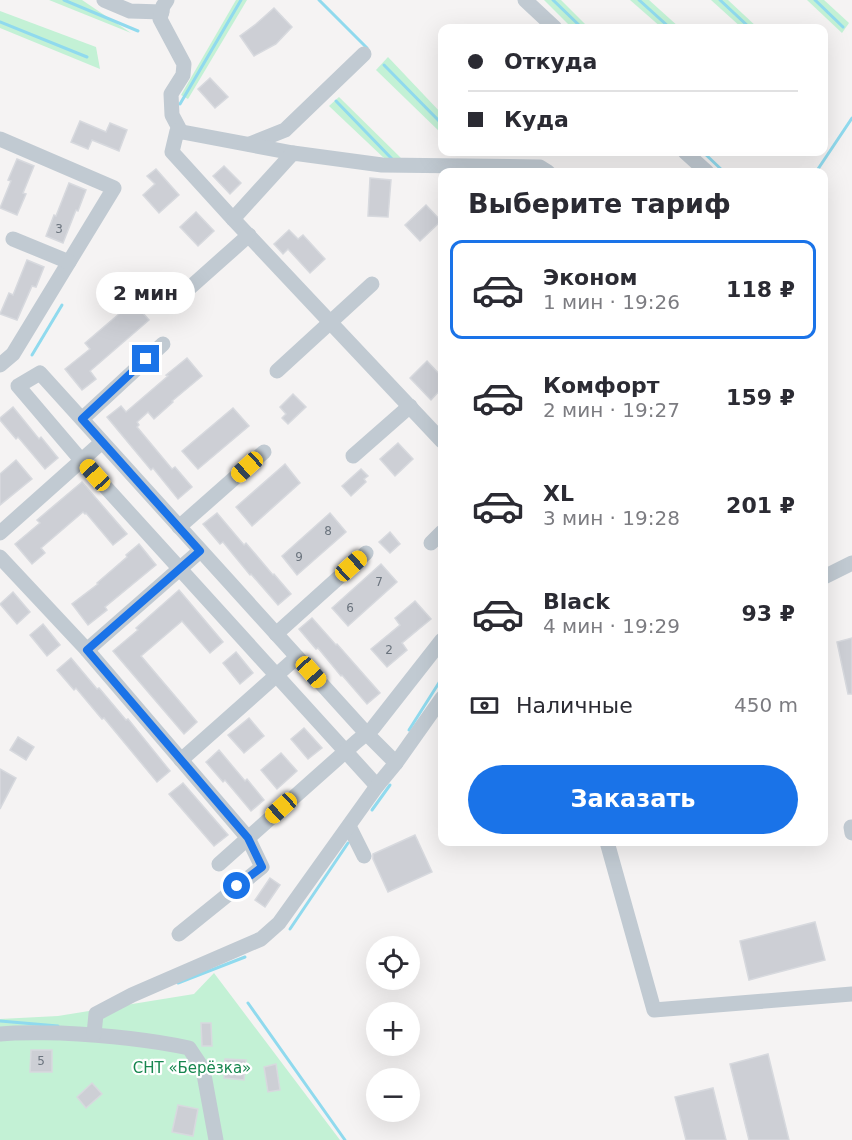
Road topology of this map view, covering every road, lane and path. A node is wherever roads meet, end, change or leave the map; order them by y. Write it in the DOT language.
graph roads {
  1 [pos="104,0"];
  2 [pos="525,0"];
  3 [pos="164,6"];
  4 [pos="551,24"];
  5 [pos="364,54"];
  6 [pos="181,132"];
  7 [pos="0,139"];
  8 [pos="248,144"];
  9 [pos="293,153"];
  10 [pos="689,156"];
  11 [pos="542,168"];
  12 [pos="703,168"];
  13 [pos="233,219"];
  14 [pos="249,235"];
  15 [pos="13,239"];
  16 [pos="69,262"];
  17 [pos="372,284"];
  18 [pos="185,292"];
  19 [pos="331,322"];
  20 [pos="163,344"];
  21 [pos="4,369"];
  22 [pos="277,371"];
  23 [pos="410,406"];
  24 [pos="82,419"];
  25 [pos="438,437"];
  26 [pos="102,442"];
  27 [pos="264,452"];
  28 [pos="353,456"];
  29 [pos="81,459"];
  30 [pos="179,527"];
  31 [pos="0,533"];
  32 [pos="438,536"];
  33 [pos="431,543"];
  34 [pos="200,551"];
  35 [pos="366,553"];
  36 [pos="0,557"];
  37 [pos="852,563"];
  38 [pos="180,568"];
  39 [pos="828,575"];
  40 [pos="276,634"];
  41 [pos="438,644"];
  42 [pos="87,650"];
  43 [pos="297,657"];
  44 [pos="277,675"];
  45 [pos="438,704"];
  46 [pos="366,733"];
  47 [pos="346,750"];
  48 [pos="181,760"];
  49 [pos="396,763"];
  50 [pos="377,786"];
  51 [pos="349,825"];
  52 [pos="852,827"];
  53 [pos="852,833"];
  54 [pos="248,838"];
  55 [pos="608,846"];
  56 [pos="364,856"];
  57 [pos="219,864"];
  58 [pos="179,934"];
  59 [pos="852,994"];
  60 [pos="0,1034"];
  61 [pos="94,1034"];
  62 [pos="216,1140"];
  1 -- 3 [label="street"];
  2 -- 4 [label="street"];
  3 -- 6 [label="street"];
  5 -- 8 [label="street"];
  6 -- 8 [label="street"];
  6 -- 13 [label="street"];
  7 -- 16 [label="street"];
  8 -- 9 [label="street"];
  9 -- 11 [label="street"];
  9 -- 13 [label="street"];
  10 -- 12 [label="street"];
  13 -- 14 [label="street"];
  14 -- 18 [label="street"];
  14 -- 19 [label="street"];
  15 -- 16 [label="street"];
  16 -- 21 [label="street"];
  17 -- 19 [label="street"];
  19 -- 22 [label="street"];
  19 -- 23 [label="street"];
  20 -- 24 [label="street"];
  23 -- 25 [label="street"];
  23 -- 28 [label="street"];
  24 -- 26 [label="street"];
  24 -- 29 [label="street"];
  26 -- 29 [label="street"];
  26 -- 30 [label="street"];
  27 -- 30 [label="street"];
  29 -- 31 [label="street"];
  29 -- 38 [label="street"];
  30 -- 34 [label="street"];
  32 -- 33 [label="street"];
  34 -- 38 [label="street"];
  34 -- 40 [label="street"];
  35 -- 40 [label="street"];
  36 -- 42 [label="street"];
  37 -- 39 [label="street"];
  38 -- 42 [label="street"];
  38 -- 44 [label="street"];
  40 -- 43 [label="street"];
  41 -- 46 [label="street"];
  42 -- 48 [label="street"];
  43 -- 44 [label="street"];
  43 -- 46 [label="street"];
  44 -- 47 [label="street"];
  44 -- 48 [label="street"];
  45 -- 49 [label="street"];
  46 -- 47 [label="street"];
  46 -- 49 [label="street"];
  47 -- 50 [label="street"];
  47 -- 54 [label="street"];
  48 -- 54 [label="street"];
  49 -- 50 [label="street"];
  50 -- 51 [label="street"];
  51 -- 56 [label="street"];
  51 -- 61 [label="street"];
  52 -- 53 [label="street"];
  54 -- 57 [label="street"];
  54 -- 58 [label="street"];
  55 -- 59 [label="street"];
  60 -- 61 [label="street"];
  61 -- 62 [label="street"];
}
